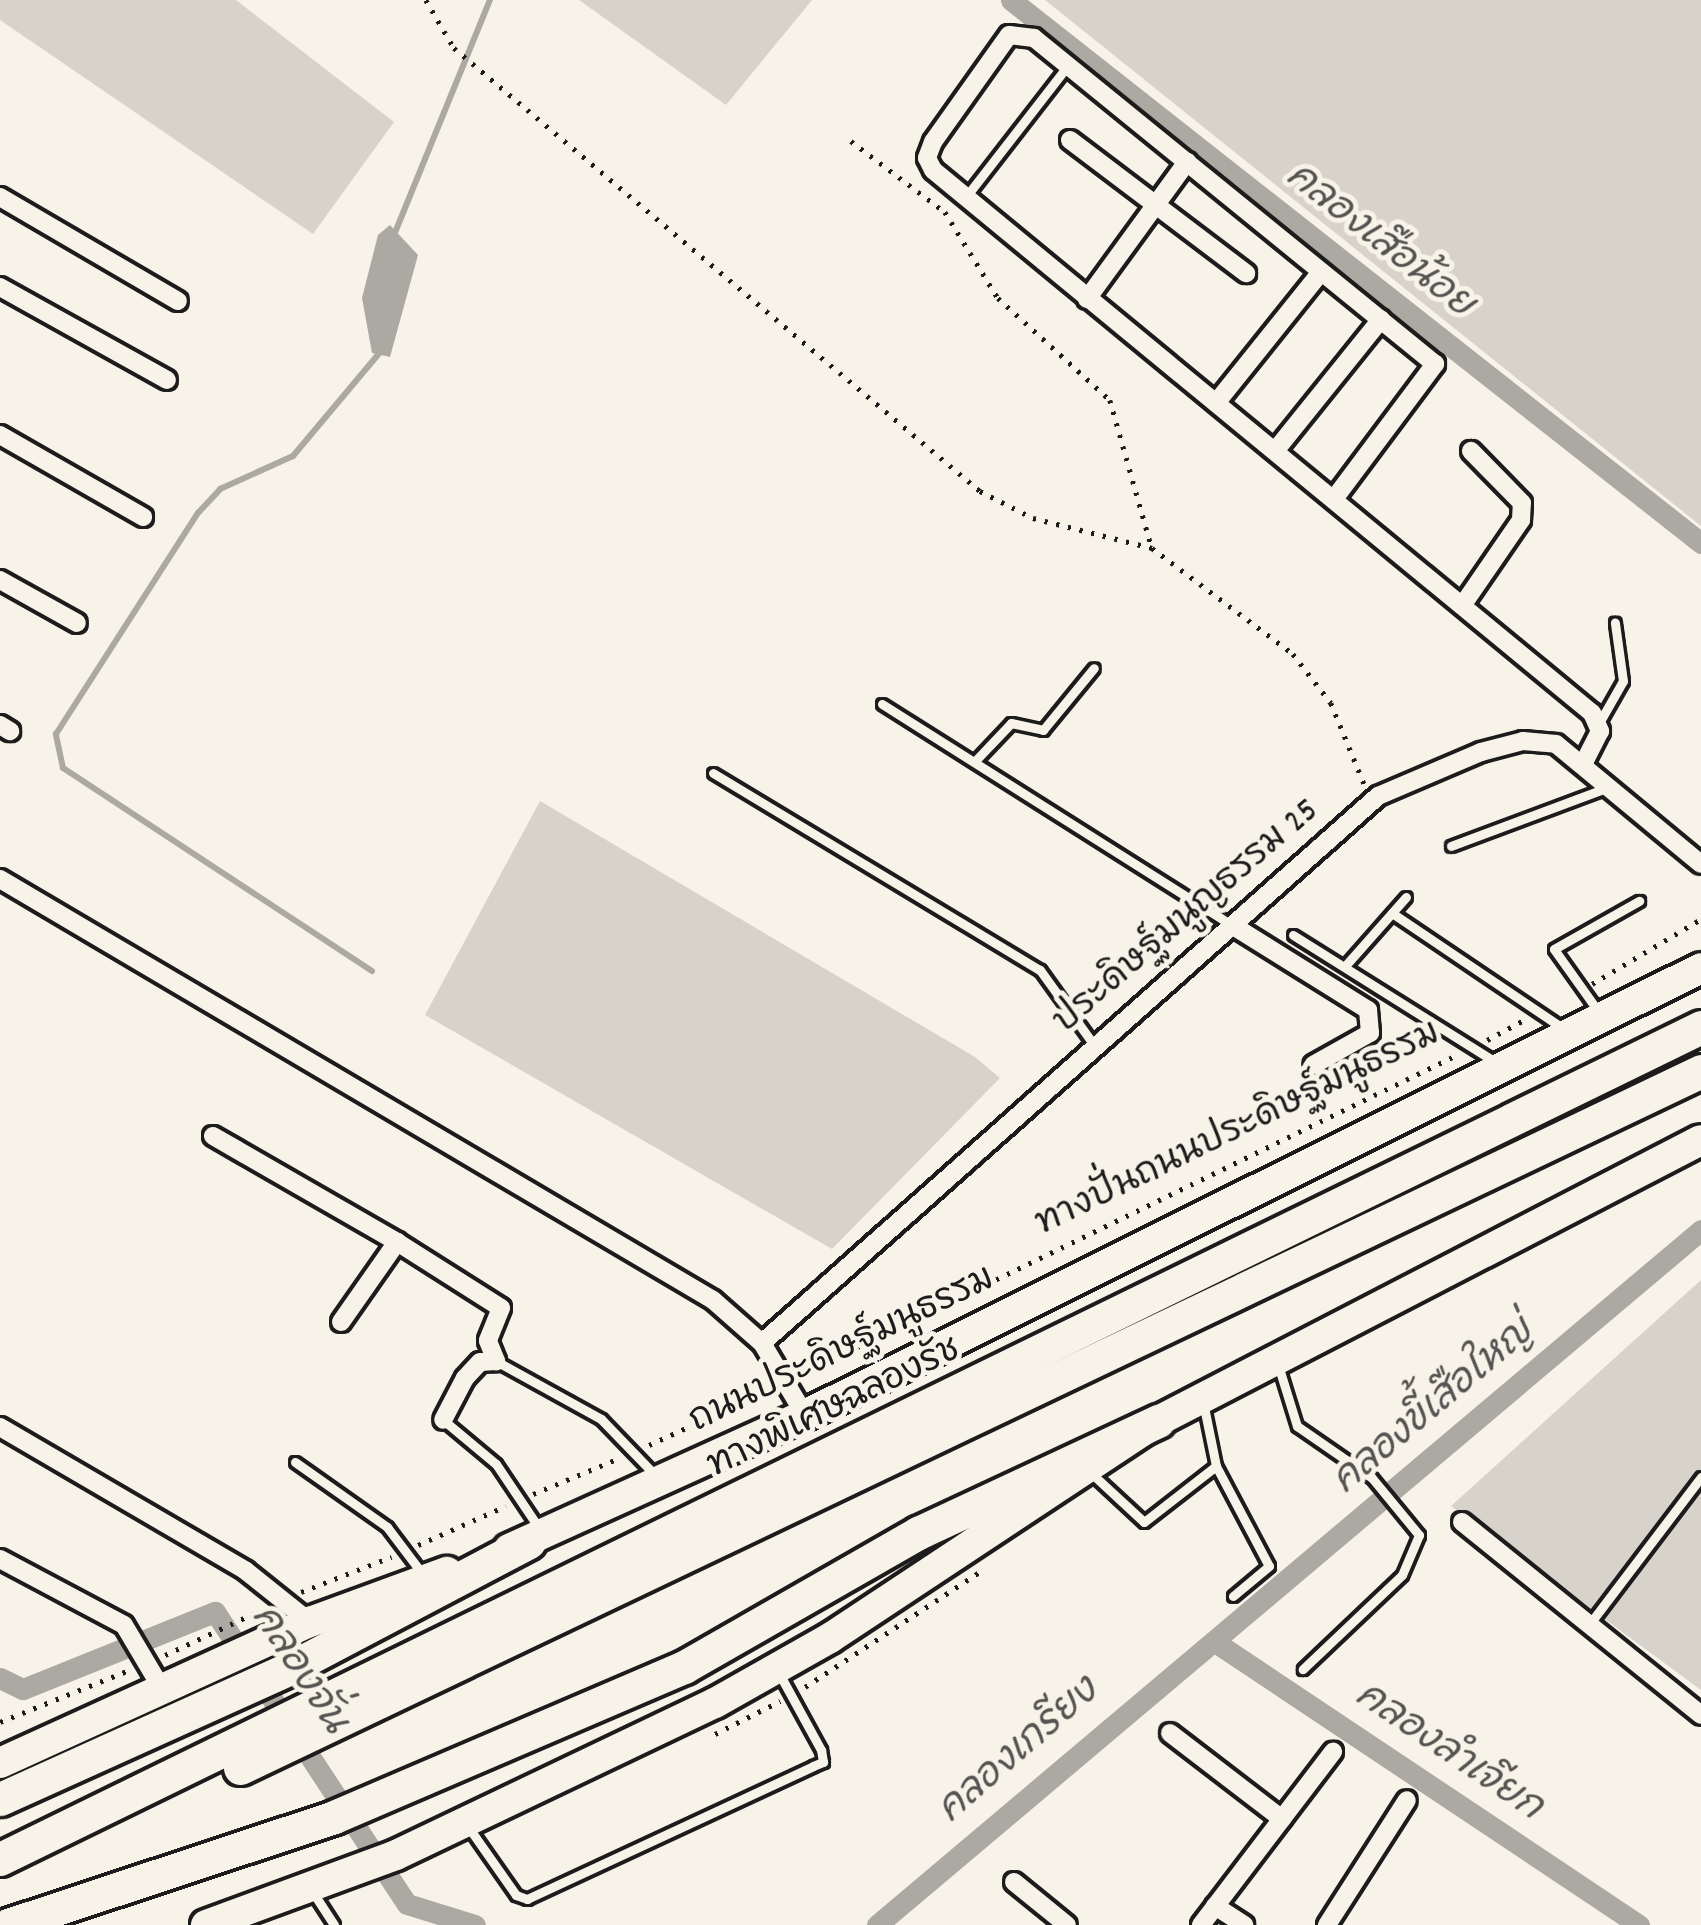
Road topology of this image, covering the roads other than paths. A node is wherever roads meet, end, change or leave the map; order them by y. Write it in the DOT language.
graph roads {
  1 [pos="1069,65"];
  2 [pos="1070,140"];
  3 [pos="1187,162"];
  4 [pos="0,196"];
  5 [pos="965,198"];
  6 [pos="1155,205"];
  7 [pos="1322,272"];
  8 [pos="1246,273"];
  9 [pos="0,287"];
  10 [pos="1087,299"];
  11 [pos="178,301"];
  12 [pos="1381,319"];
  13 [pos="167,380"];
  14 [pos="1216,403"];
  15 [pos="0,435"];
  16 [pos="1274,451"];
  17 [pos="1471,451"];
  18 [pos="1334,499"];
  19 [pos="143,517"];
  20 [pos="0,580"];
  21 [pos="1464,603"];
  22 [pos="1615,622"];
  23 [pos="77,623"];
  24 [pos="1094,668"];
  25 [pos="882,704"];
  26 [pos="1599,723"];
  27 [pos="975,761"];
  28 [pos="1583,764"];
  29 [pos="713,773"];
  30 [pos="1609,788"];
  31 [pos="1451,846"];
  32 [pos="1701,864"];
  33 [pos="0,879"];
  34 [pos="1406,897"];
  35 [pos="1639,901"];
  36 [pos="1392,913"];
  37 [pos="1235,926"];
  38 [pos="1293,934"];
  39 [pos="1345,965"];
  40 [pos="1701,968"];
  41 [pos="1604,1021"];
  42 [pos="1701,1027"];
  43 [pos="1573,1037"];
  44 [pos="1094,1046"];
  45 [pos="1312,1065"];
  46 [pos="1508,1070"];
  47 [pos="1701,1071"];
  48 [pos="213,1136"];
  49 [pos="1701,1140"];
  50 [pos="397,1241"];
  51 [pos="341,1322"];
  52 [pos="762,1343"];
  53 [pos="1276,1357"];
  54 [pos="496,1361"];
  55 [pos="1202,1397"];
  56 [pos="805,1415"];
  57 [pos="1158,1421"];
  58 [pos="445,1422"];
  59 [pos="0,1427"];
  60 [pos="295,1462"];
  61 [pos="1216,1466"];
  62 [pos="1088,1469"];
  63 [pos="1701,1477"];
  64 [pos="661,1483"];
  65 [pos="1462,1522"];
  66 [pos="536,1539"];
  67 [pos="0,1559"];
  68 [pos="427,1580"];
  69 [pos="1233,1596"];
  70 [pos="310,1622"];
  71 [pos="1588,1626"];
  72 [pos="281,1654"];
  73 [pos="151,1669"];
  74 [pos="1304,1670"];
  75 [pos="236,1674"];
  76 [pos="784,1682"];
  77 [pos="1698,1707"];
  78 [pos="1170,1733"];
  79 [pos="1333,1752"];
  80 [pos="0,1763"];
  81 [pos="0,1799"];
  82 [pos="1407,1800"];
  83 [pos="1282,1819"];
  84 [pos="466,1823"];
  85 [pos="0,1859"];
  86 [pos="0,1882"];
  87 [pos="1014,1882"];
  88 [pos="311,1889"];
  89 [pos="1216,1906"];
  90 [pos="8,1925"];
  91 [pos="206,1925"];
  92 [pos="334,1925"];
  93 [pos="1067,1925"];
  94 [pos="1201,1925"];
  95 [pos="1244,1925"];
  96 [pos="1327,1925"];
  1 -- 3 [label="street"];
  1 -- 5 [label="lane"];
  1 -- 5 [label="street"];
  2 -- 6 [label="street"];
  3 -- 6 [label="street"];
  3 -- 7 [label="street"];
  4 -- 11 [label="street"];
  5 -- 10 [label="street"];
  6 -- 8 [label="street"];
  6 -- 10 [label="street"];
  7 -- 12 [label="street"];
  7 -- 14 [label="street"];
  9 -- 13 [label="street"];
  10 -- 14 [label="street"];
  12 -- 16 [label="street"];
  12 -- 18 [label="street"];
  14 -- 16 [label="street"];
  15 -- 19 [label="street"];
  16 -- 18 [label="street"];
  17 -- 21 [label="street"];
  18 -- 21 [label="street"];
  20 -- 23 [label="street"];
  21 -- 26 [label="street"];
  22 -- 26 [label="lane"];
  24 -- 27 [label="lane"];
  25 -- 27 [label="lane"];
  26 -- 28 [label="street"];
  27 -- 37 [label="lane"];
  28 -- 30 [label="street, ประดิษฐ์มนูญธรรม 25"];
  28 -- 37 [label="street, ประดิษฐ์มนูญธรรม 25"];
  29 -- 44 [label="lane"];
  30 -- 31 [label="lane"];
  30 -- 32 [label="street, ประดิษฐ์มนูญธรรม 25"];
  33 -- 52 [label="street"];
  34 -- 36 [label="lane"];
  35 -- 41 [label="lane"];
  36 -- 39 [label="lane"];
  36 -- 43 [label="lane"];
  37 -- 44 [label="street, ประดิษฐ์มนูญธรรม 25"];
  37 -- 45 [label="street"];
  38 -- 39 [label="lane"];
  39 -- 46 [label="lane"];
  40 -- 41 [label="main road, ถนนประดิษฐ์มนูธรรม"];
  41 -- 43 [label="main road, ถนนประดิษฐ์มนูธรรม"];
  42 -- 85 [label="highway, ทางพิเศษฉลองรัช"];
  43 -- 46 [label="main road, ถนนประดิษฐ์มนูธรรม"];
  44 -- 52 [label="street, ประดิษฐ์มนูญธรรม 25"];
  46 -- 56 [label="main road, ถนนประดิษฐ์มนูธรรม"];
  47 -- 86 [label="highway, ทางพิเศษฉลองรัช"];
  48 -- 50 [label="street"];
  49 -- 53 [label="main road"];
  50 -- 51 [label="street"];
  50 -- 54 [label="street"];
  52 -- 56 [label="street"];
  53 -- 55 [label="main road"];
  53 -- 74 [label="lane"];
  54 -- 58 [label="street"];
  54 -- 64 [label="lane"];
  55 -- 57 [label="main road"];
  55 -- 61 [label="lane"];
  56 -- 64 [label="main road, ถนนประดิษฐ์มนูธรรม"];
  57 -- 62 [label="main road"];
  57 -- 90 [label="highway"];
  58 -- 66 [label="lane"];
  59 -- 70 [label="street"];
  60 -- 68 [label="lane"];
  61 -- 62 [label="lane"];
  61 -- 69 [label="lane"];
  62 -- 76 [label="main road"];
  63 -- 71 [label="lane"];
  64 -- 66 [label="main road, ถนนประดิษฐ์มนูธรรม"];
  65 -- 71 [label="street"];
  66 -- 68 [label="main road, ถนนประดิษฐ์มนูธรรม"];
  66 -- 72 [label="highway"];
  67 -- 73 [label="street"];
  68 -- 70 [label="main road, ถนนประดิษฐ์มนูธรรม"];
  70 -- 72 [label="main road, ถนนประดิษฐ์มนูธรรม"];
  71 -- 77 [label="street"];
  72 -- 75 [label="highway"];
  73 -- 75 [label="main road"];
  73 -- 80 [label="main road"];
  75 -- 81 [label="highway"];
  76 -- 84 [label="main road"];
  76 -- 84 [label="lane"];
  78 -- 83 [label="street"];
  79 -- 83 [label="street"];
  82 -- 96 [label="street"];
  83 -- 89 [label="street"];
  84 -- 88 [label="main road"];
  87 -- 93 [label="street"];
  88 -- 91 [label="main road"];
  88 -- 92 [label="lane"];
  89 -- 94 [label="street"];
  89 -- 95 [label="street"];
}
